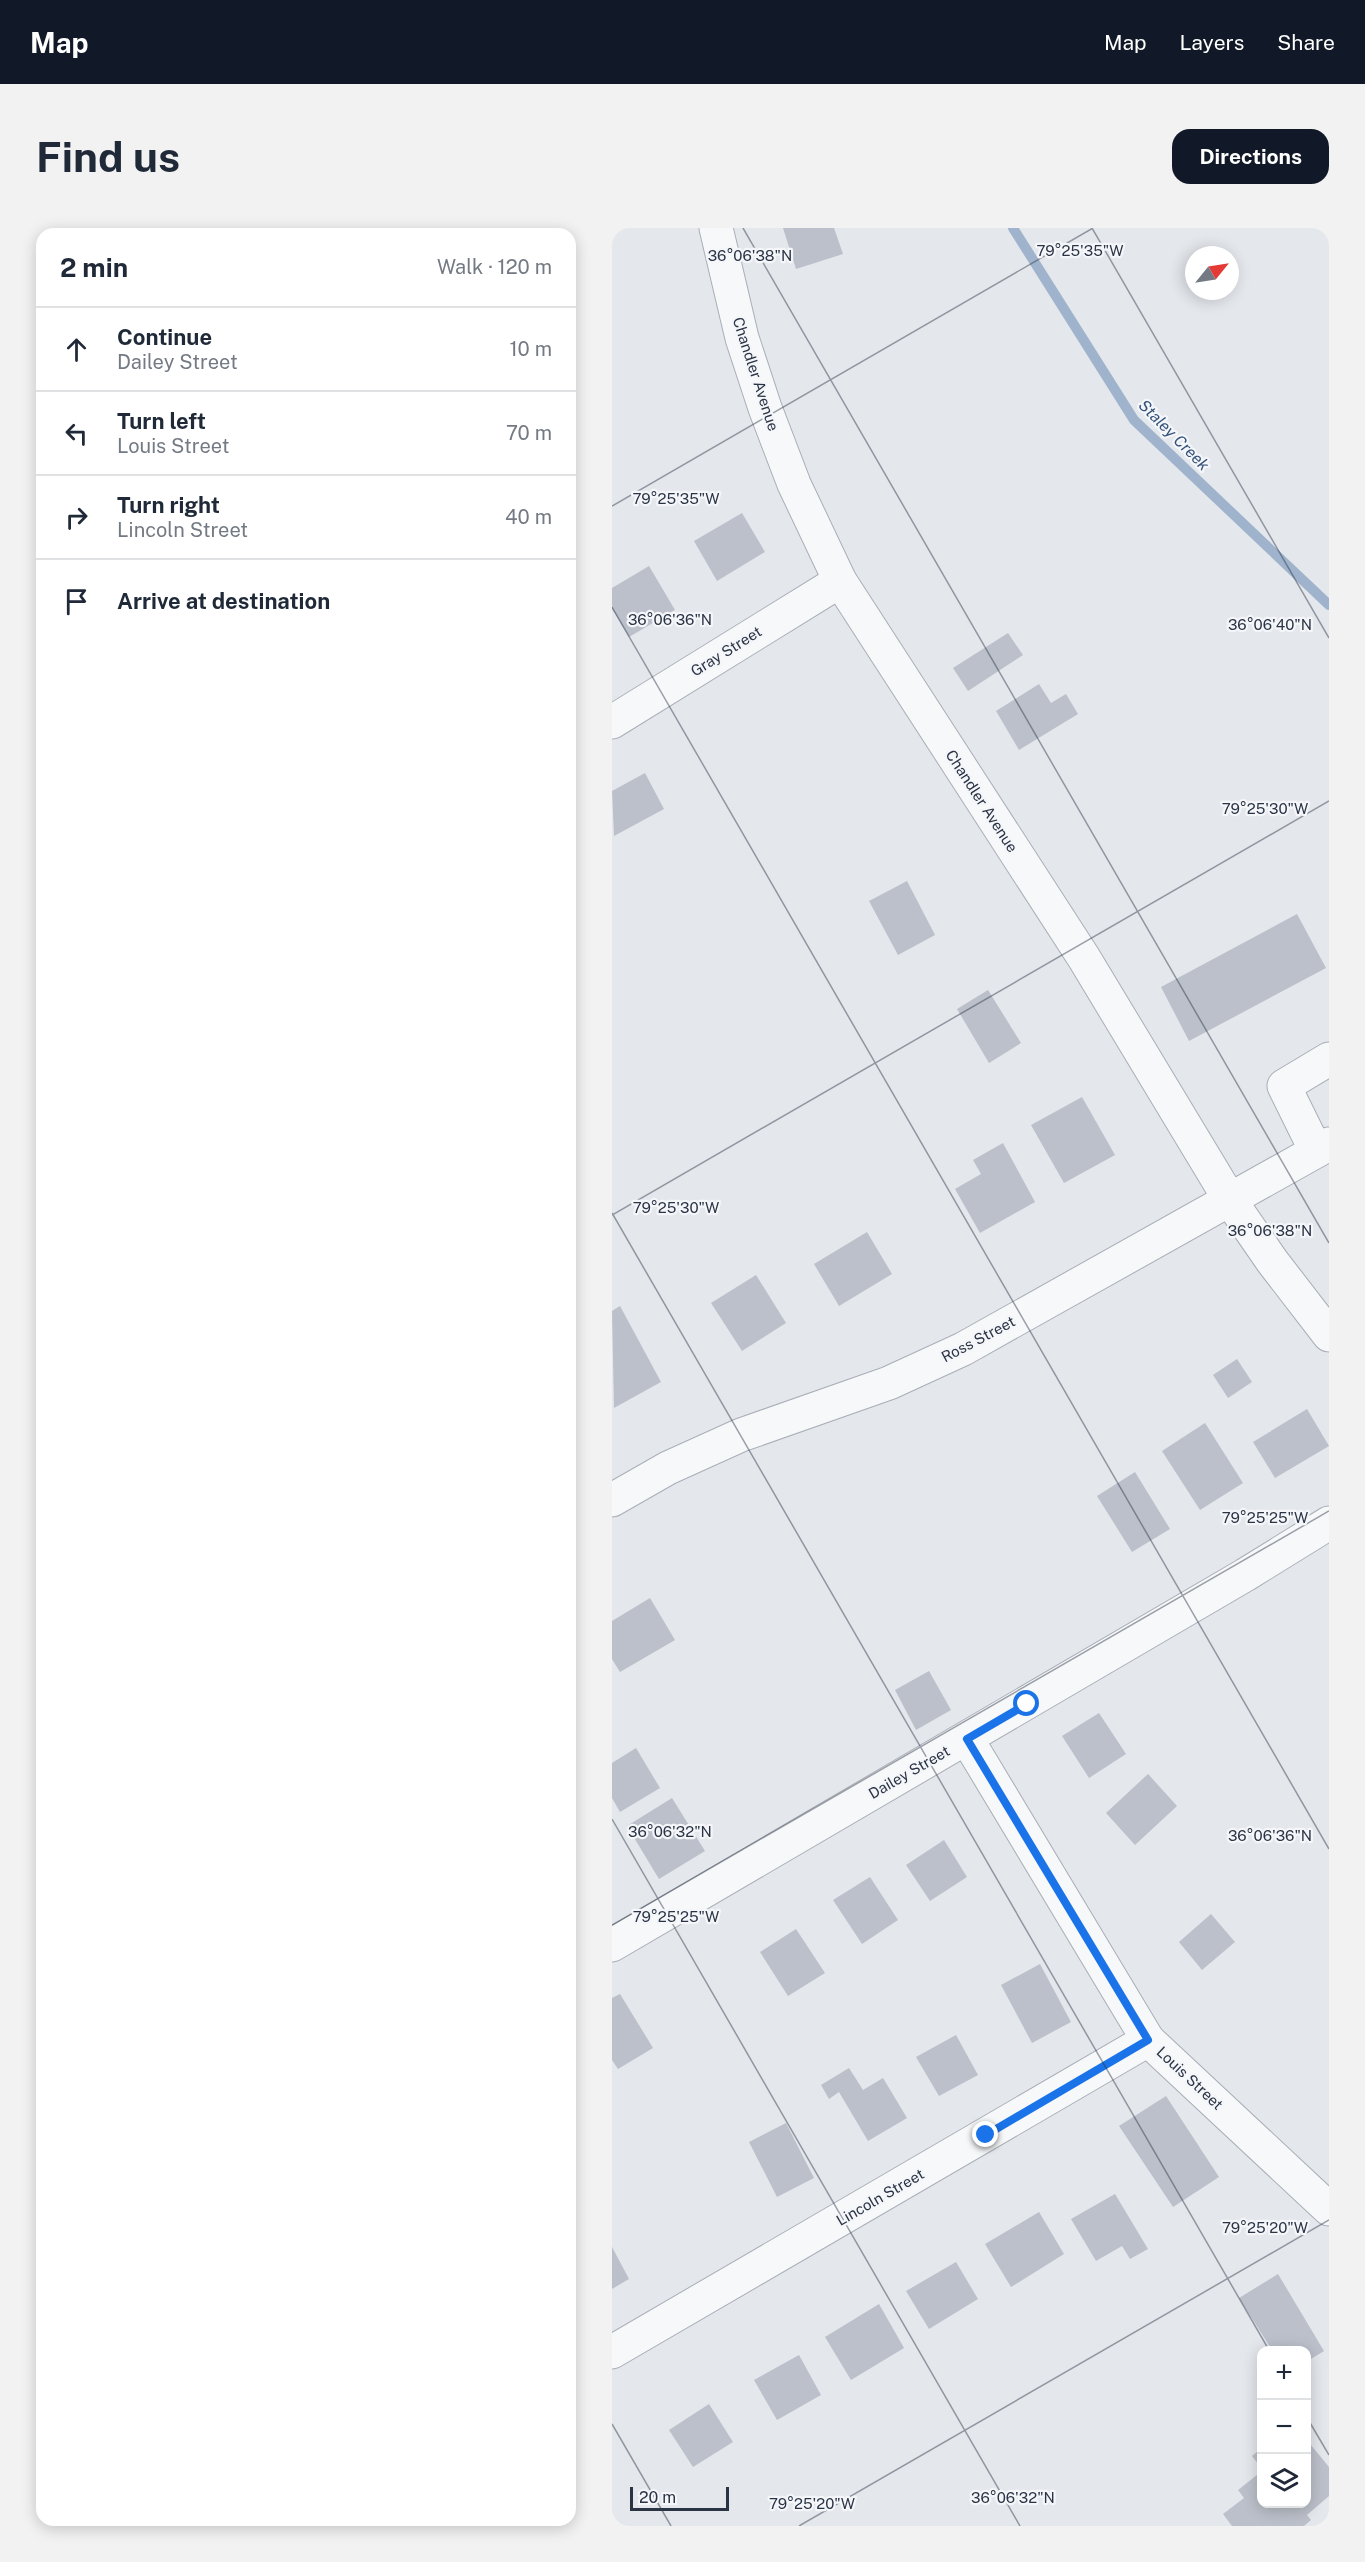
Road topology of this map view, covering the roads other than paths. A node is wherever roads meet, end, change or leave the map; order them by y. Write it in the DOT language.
graph roads {
  1 [pos="716,228"];
  2 [pos="840,581"];
  3 [pos="612,722"];
  4 [pos="1329,1059"];
  5 [pos="1323,1147"];
  6 [pos="1230,1200"];
  7 [pos="1329,1335"];
  8 [pos="612,1500"];
  9 [pos="1329,1523"];
  10 [pos="967,1739"];
  11 [pos="616,1933"];
  12 [pos="1148,2040"];
  13 [pos="1329,2209"];
  14 [pos="612,2352"];
  1 -- 2 [label="street, Chandler Avenue"];
  2 -- 3 [label="street, Gray Street"];
  2 -- 6 [label="street, Chandler Avenue"];
  4 -- 5 [label="street"];
  5 -- 6 [label="street, Ross Street"];
  6 -- 7 [label="street, Chandler Avenue"];
  6 -- 8 [label="street, Ross Street"];
  9 -- 10 [label="street, Dailey Street"];
  10 -- 11 [label="street, Dailey Street"];
  10 -- 12 [label="street, Louis Street"];
  12 -- 13 [label="street, Louis Street"];
  12 -- 14 [label="street, Lincoln Street"];
}
